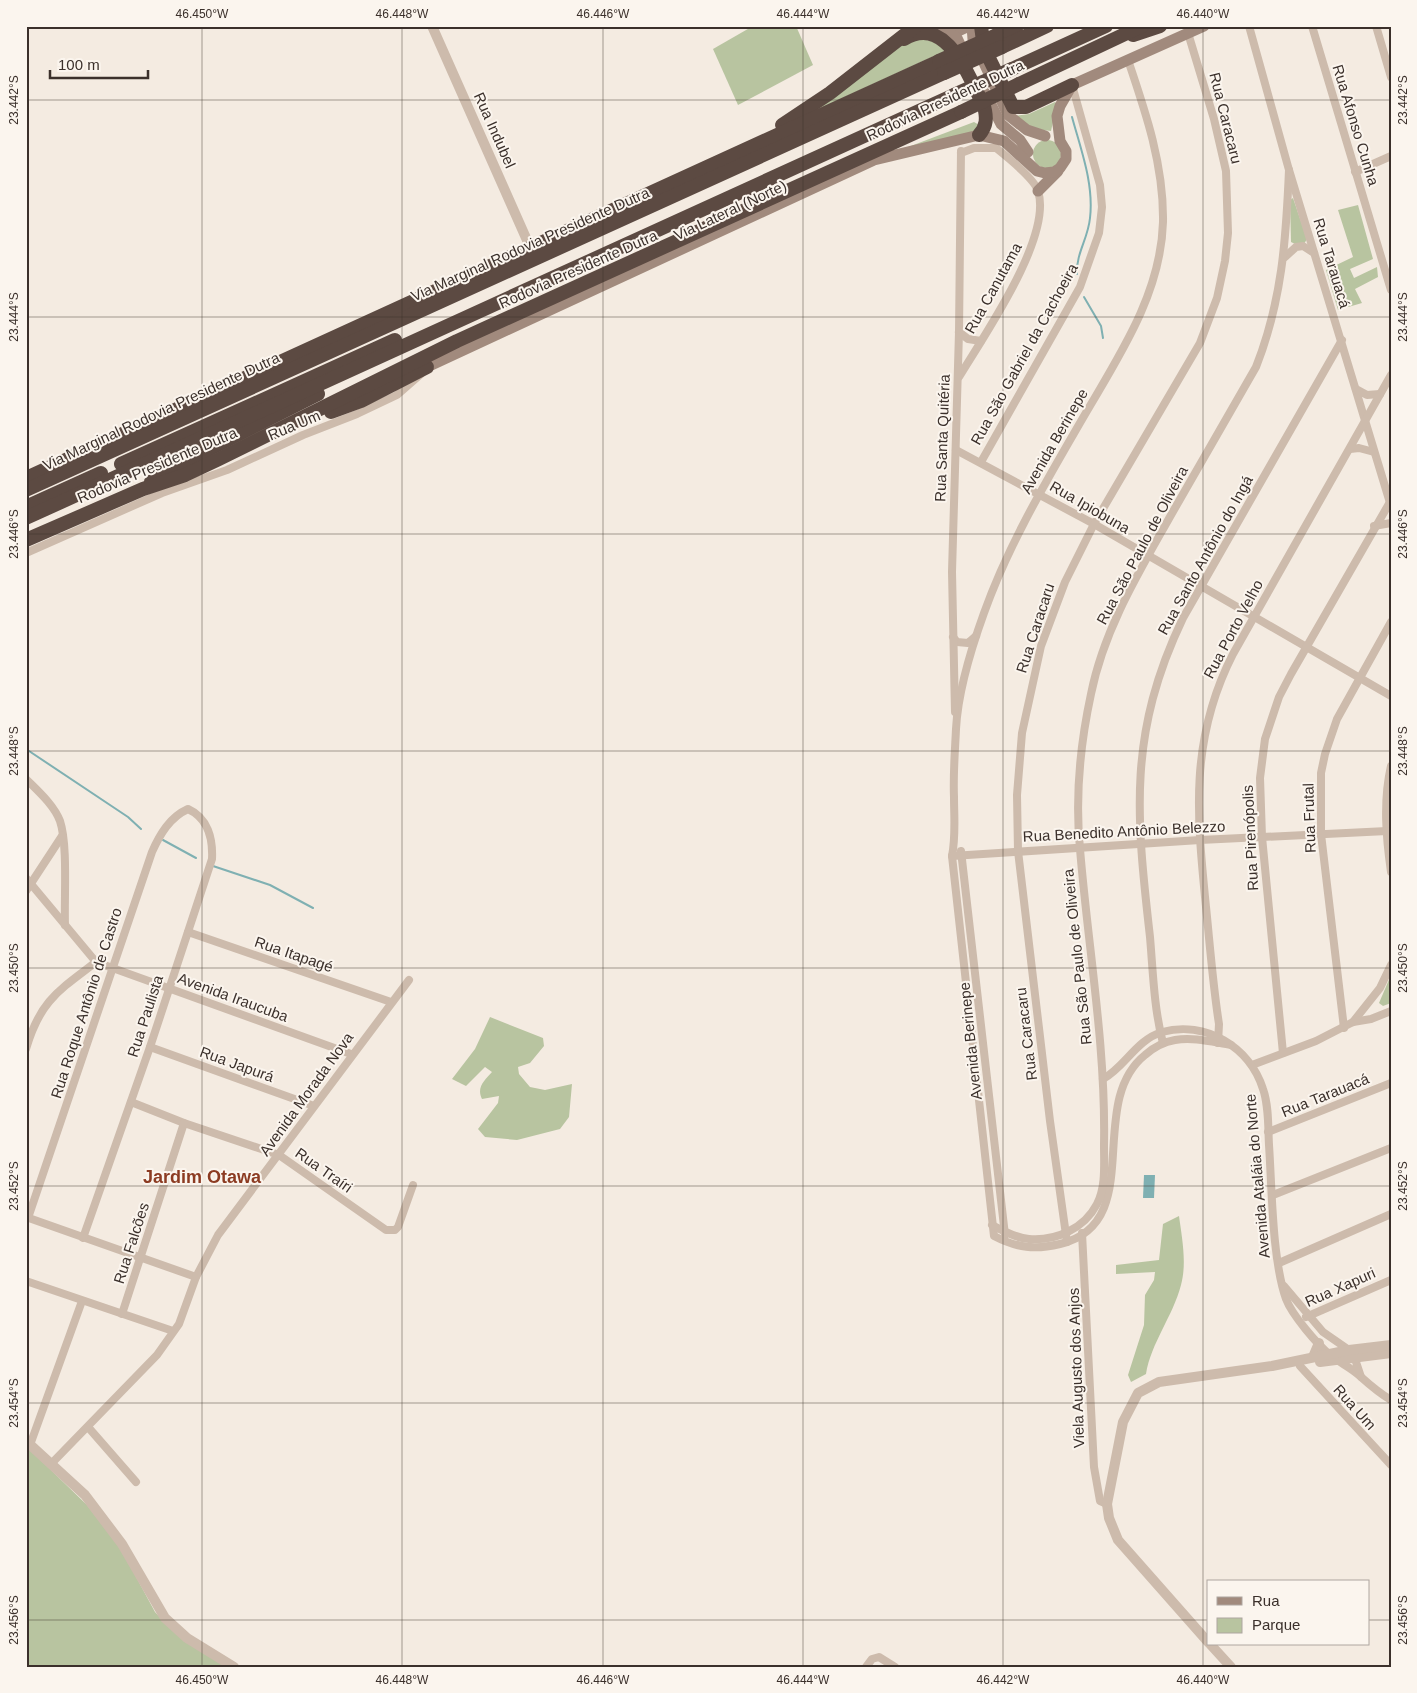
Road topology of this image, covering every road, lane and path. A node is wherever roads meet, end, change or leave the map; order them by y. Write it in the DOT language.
graph roads {
  1 [pos="432,26"];
  2 [pos="904,26"];
  3 [pos="916,26"];
  4 [pos="970,26"];
  5 [pos="982,26"];
  6 [pos="1017,26"];
  7 [pos="1048,26"];
  8 [pos="1083,26"];
  9 [pos="1106,26"];
  10 [pos="1142,26"];
  11 [pos="1160,26"];
  12 [pos="1204,26"];
  13 [pos="1249,26"];
  14 [pos="1312,26"];
  15 [pos="1376,26"];
  16 [pos="944,29"];
  17 [pos="1188,33"];
  18 [pos="1000,41"];
  19 [pos="1108,42"];
  20 [pos="893,45"];
  21 [pos="1128,60"];
  22 [pos="1010,64"];
  23 [pos="942,67"];
  24 [pos="1391,77"];
  25 [pos="1072,85"];
  26 [pos="952,91"];
  27 [pos="979,135"];
  28 [pos="1045,136"];
  29 [pos="1060,141"];
  30 [pos="748,148"];
  31 [pos="1391,156"];
  32 [pos="1029,157"];
  33 [pos="1060,168"];
  34 [pos="1289,170"];
  35 [pos="1355,172"];
  36 [pos="1038,190"];
  37 [pos="530,247"];
  38 [pos="1315,253"];
  39 [pos="1285,256"];
  40 [pos="1391,290"];
  41 [pos="959,332"];
  42 [pos="980,340"];
  43 [pos="1342,340"];
  44 [pos="410,343"];
  45 [pos="1346,354"];
  46 [pos="1331,362"];
  47 [pos="427,367"];
  48 [pos="1391,375"];
  49 [pos="958,379"];
  50 [pos="1356,390"];
  51 [pos="1380,394"];
  52 [pos="1365,419"];
  53 [pos="258,440"];
  54 [pos="1350,449"];
  55 [pos="956,450"];
  56 [pos="1374,452"];
  57 [pos="981,462"];
  58 [pos="26,478"];
  59 [pos="143,488"];
  60 [pos="26,490"];
  61 [pos="1039,493"];
  62 [pos="1390,504"];
  63 [pos="26,507"];
  64 [pos="26,518"];
  65 [pos="1391,523"];
  66 [pos="1094,524"];
  67 [pos="1374,526"];
  68 [pos="26,540"];
  69 [pos="26,553"];
  70 [pos="1148,556"];
  71 [pos="1201,586"];
  72 [pos="1254,616"];
  73 [pos="1391,622"];
  74 [pos="977,634"];
  75 [pos="953,637"];
  76 [pos="1305,648"];
  77 [pos="1359,678"];
  78 [pos="1391,696"];
  79 [pos="956,725"];
  80 [pos="1391,766"];
  81 [pos="26,779"];
  82 [pos="188,809"];
  83 [pos="1387,831"];
  84 [pos="1321,834"];
  85 [pos="63,836"];
  86 [pos="1262,837"];
  87 [pos="955,839"];
  88 [pos="1200,840"];
  89 [pos="1140,844"];
  90 [pos="1080,847"];
  91 [pos="1018,851"];
  92 [pos="962,855"];
  93 [pos="952,856"];
  94 [pos="1391,872"];
  95 [pos="29,880"];
  96 [pos="26,891"];
  97 [pos="65,925"];
  98 [pos="188,932"];
  99 [pos="96,962"];
  100 [pos="1391,965"];
  101 [pos="111,969"];
  102 [pos="409,980"];
  103 [pos="168,988"];
  104 [pos="391,1002"];
  105 [pos="1391,1011"];
  106 [pos="1217,1012"];
  107 [pos="1353,1022"];
  108 [pos="1344,1028"];
  109 [pos="1201,1031"];
  110 [pos="1160,1033"];
  111 [pos="1218,1040"];
  112 [pos="1162,1043"];
  113 [pos="150,1047"];
  114 [pos="26,1049"];
  115 [pos="351,1054"];
  116 [pos="1283,1054"];
  117 [pos="1252,1065"];
  118 [pos="1103,1079"];
  119 [pos="1391,1083"];
  120 [pos="131,1102"];
  121 [pos="314,1106"];
  122 [pos="184,1123"];
  123 [pos="1268,1132"];
  124 [pos="1391,1148"];
  125 [pos="279,1155"];
  126 [pos="413,1185"];
  127 [pos="1273,1195"];
  128 [pos="1391,1214"];
  129 [pos="27,1217"];
  130 [pos="992,1225"];
  131 [pos="1080,1226"];
  132 [pos="1005,1232"];
  133 [pos="1065,1233"];
  134 [pos="1083,1235"];
  135 [pos="994,1236"];
  136 [pos="83,1238"];
  137 [pos="1005,1242"];
  138 [pos="1068,1242"];
  139 [pos="140,1258"];
  140 [pos="1279,1263"];
  141 [pos="196,1277"];
  142 [pos="1391,1280"];
  143 [pos="27,1282"];
  144 [pos="1284,1286"];
  145 [pos="82,1301"];
  146 [pos="122,1314"];
  147 [pos="1309,1316"];
  148 [pos="1300,1320"];
  149 [pos="174,1331"];
  150 [pos="1319,1343"];
  151 [pos="1391,1345"];
  152 [pos="1352,1353"];
  153 [pos="1391,1353"];
  154 [pos="1332,1356"];
  155 [pos="1313,1357"];
  156 [pos="1272,1366"];
  157 [pos="1300,1366"];
  158 [pos="1361,1377"];
  159 [pos="1391,1400"];
  160 [pos="88,1427"];
  161 [pos="28,1443"];
  162 [pos="51,1464"];
  163 [pos="1391,1465"];
  164 [pos="136,1482"];
  165 [pos="1107,1504"];
  166 [pos="1207,1641"];
  167 [pos="1212,1646"];
  168 [pos="234,1667"];
  169 [pos="866,1667"];
  170 [pos="895,1667"];
  171 [pos="1231,1667"];
  1 -- 37 [label="street, Rua Indubel"];
  2 -- 20 [label="highway"];
  3 -- 20 [label="highway"];
  4 -- 16 [label="main road"];
  4 -- 28 [label="main road"];
  5 -- 25 [label="highway"];
  6 -- 18 [label="highway"];
  7 -- 18 [label="highway"];
  8 -- 22 [label="highway, Rodovia Presidente Dutra"];
  9 -- 22 [label="highway, Rodovia Presidente Dutra"];
  10 -- 19 [label="highway, Rodovia Presidente Dutra"];
  11 -- 19 [label="highway"];
  12 -- 17 [label="main road"];
  13 -- 34 [label="street, Rua Tarauacá"];
  14 -- 35 [label="street, Rua Afonso Cunha"];
  15 -- 24 [label="street"];
  16 -- 32 [label="main road"];
  17 -- 21 [label="main road"];
  17 -- 66 [label="street, Rua Caracaru"];
  18 -- 23 [label="highway, bridge"];
  19 -- 53 [label="highway, Rodovia Presidente Dutra, bridge"];
  20 -- 27 [label="highway"];
  20 -- 30 [label="highway"];
  21 -- 25 [label="main road"];
  21 -- 61 [label="street, Avenida Berinepe"];
  22 -- 26 [label="highway, Rodovia Presidente Dutra"];
  23 -- 30 [label="highway"];
  23 -- 60 [label="highway, Via Marginal Rodovia Presidente Dutra"];
  25 -- 29 [label="main road"];
  25 -- 57 [label="street, Rua São Gabriel da Cachoeira"];
  26 -- 44 [label="highway, Rodovia Presidente Dutra"];
  26 -- 63 [label="highway, Rodovia Presidente Dutra"];
  27 -- 32 [label="main road"];
  27 -- 47 [label="main road, Via Lateral (Norte)"];
  28 -- 29 [label="main road"];
  28 -- 32 [label="main road"];
  29 -- 33 [label="main road"];
  30 -- 37 [label="highway"];
  31 -- 35 [label="street"];
  32 -- 33 [label="main road"];
  33 -- 36 [label="main road"];
  34 -- 38 [label="street, Rua Tarauacá"];
  34 -- 39 [label="street, Rua São Paulo de Oliveira"];
  35 -- 40 [label="street, Rua Afonso Cunha"];
  36 -- 41 [label="street, Rua Santa Quitéria"];
  36 -- 42 [label="street, Rua Canutama"];
  37 -- 58 [label="highway"];
  38 -- 39 [label="street"];
  38 -- 43 [label="street, Rua Tarauacá"];
  39 -- 70 [label="street, Rua São Paulo de Oliveira"];
  41 -- 42 [label="street"];
  41 -- 49 [label="street, Rua Santa Quitéria"];
  42 -- 49 [label="street, Rua Canutama"];
  43 -- 45 [label="street, Rua Tarauacá"];
  43 -- 46 [label="street, Rua Santo Antônio do Ingá"];
  44 -- 59 [label="highway"];
  44 -- 64 [label="highway, Rodovia Presidente Dutra"];
  45 -- 46 [label="street"];
  45 -- 50 [label="street, Rua Tarauacá"];
  46 -- 71 [label="street, Rua Santo Antônio do Ingá"];
  47 -- 53 [label="highway"];
  47 -- 69 [label="street, Rua Um"];
  48 -- 51 [label="street, Rua Porto Velho"];
  49 -- 55 [label="street, Rua Santa Quitéria"];
  50 -- 51 [label="street"];
  50 -- 52 [label="street, Rua Tarauacá"];
  51 -- 52 [label="street, Rua Porto Velho"];
  52 -- 54 [label="street, Rua Porto Velho"];
  52 -- 56 [label="street, Rua Tarauacá"];
  53 -- 59 [label="highway, Rodovia Presidente Dutra"];
  54 -- 56 [label="street"];
  54 -- 72 [label="street, Rua Porto Velho"];
  55 -- 57 [label="street, Rua Ipiobuna"];
  55 -- 75 [label="street, Rua Santa Quitéria"];
  56 -- 62 [label="street, Rua Tarauacá"];
  57 -- 61 [label="street, Rua Ipiobuna"];
  59 -- 68 [label="highway, Rodovia Presidente Dutra"];
  61 -- 66 [label="street, Rua Ipiobuna"];
  61 -- 74 [label="street, Avenida Berinepe"];
  62 -- 67 [label="street, Rua Pirenópolis"];
  65 -- 67 [label="street"];
  66 -- 70 [label="street, Rua Ipiobuna"];
  66 -- 91 [label="street, Rua Caracaru"];
  67 -- 76 [label="street, Rua Pirenópolis"];
  70 -- 71 [label="street, Rua Ipiobuna"];
  70 -- 90 [label="street, Rua São Paulo de Oliveira"];
  71 -- 72 [label="street, Rua Ipiobuna"];
  71 -- 89 [label="street, Rua Santo Antônio do Ingá"];
  72 -- 76 [label="street, Rua Ipiobuna"];
  72 -- 88 [label="street, Rua Porto Velho"];
  73 -- 77 [label="street, Rua Frutal"];
  74 -- 75 [label="street"];
  74 -- 79 [label="street, Avenida Berinepe"];
  75 -- 79 [label="street, Rua Santa Quitéria"];
  76 -- 77 [label="street, Rua Ipiobuna"];
  76 -- 86 [label="street, Rua Pirenópolis"];
  77 -- 78 [label="street, Rua Ipiobuna"];
  77 -- 84 [label="street, Rua Frutal"];
  79 -- 87 [label="street, Avenida Berinepe"];
  80 -- 83 [label="street"];
  81 -- 85 [label="street"];
  82 -- 98 [label="street, Rua Paulista"];
  82 -- 101 [label="street, Rua Roque Antônio de Castro"];
  83 -- 84 [label="street, Rua Benedito Antônio Belezzo"];
  83 -- 94 [label="street"];
  84 -- 86 [label="street, Rua Benedito Antônio Belezzo"];
  84 -- 108 [label="street, Rua Frutal"];
  85 -- 95 [label="street"];
  85 -- 97 [label="street"];
  86 -- 88 [label="street, Rua Benedito Antônio Belezzo"];
  86 -- 116 [label="street, Rua Pirenópolis"];
  87 -- 92 [label="street, Avenida Berinepe"];
  87 -- 93 [label="street, Avenida Berinepe"];
  88 -- 89 [label="street, Rua Benedito Antônio Belezzo"];
  88 -- 106 [label="street, Rua Porto Velho"];
  89 -- 90 [label="street, Rua Benedito Antônio Belezzo"];
  89 -- 110 [label="street, Rua Santo Antônio do Ingá"];
  90 -- 91 [label="street, Rua Benedito Antônio Belezzo"];
  90 -- 118 [label="street, Rua São Paulo de Oliveira"];
  91 -- 92 [label="street, Rua Benedito Antônio Belezzo"];
  91 -- 133 [label="street, Rua Caracaru"];
  92 -- 93 [label="street, Rua Benedito Antônio Belezzo"];
  92 -- 132 [label="street, Avenida Berinepe"];
  93 -- 130 [label="street, Avenida Berinepe"];
  95 -- 96 [label="street"];
  95 -- 97 [label="street, Avenida Iraucuba"];
  97 -- 99 [label="street, Avenida Iraucuba"];
  98 -- 103 [label="street, Rua Paulista"];
  98 -- 104 [label="street, Rua Itapagé"];
  99 -- 101 [label="street, Avenida Iraucuba"];
  99 -- 114 [label="street"];
  100 -- 107 [label="street"];
  101 -- 103 [label="street, Avenida Iraucuba"];
  101 -- 129 [label="street, Rua Roque Antônio de Castro"];
  102 -- 104 [label="street, Avenida Morada Nova"];
  103 -- 113 [label="street, Rua Paulista"];
  103 -- 115 [label="street, Avenida Iraucuba"];
  104 -- 115 [label="street, Avenida Morada Nova"];
  105 -- 107 [label="street"];
  106 -- 109 [label="street"];
  106 -- 111 [label="street, Rua Porto Velho"];
  107 -- 108 [label="street"];
  108 -- 116 [label="street"];
  109 -- 110 [label="street, Avenida Ataláia do Norte"];
  109 -- 111 [label="street, Avenida Ataláia do Norte"];
  110 -- 112 [label="street, Rua Santo Antônio do Ingá"];
  110 -- 118 [label="street, Avenida Ataláia do Norte"];
  111 -- 112 [label="street, Avenida Ataláia do Norte"];
  111 -- 117 [label="street, Avenida Ataláia do Norte"];
  112 -- 134 [label="street, Avenida Ataláia do Norte"];
  113 -- 120 [label="street, Rua Paulista"];
  113 -- 121 [label="street, Rua Japurá"];
  115 -- 121 [label="street, Avenida Morada Nova"];
  116 -- 117 [label="street"];
  117 -- 123 [label="street, Avenida Ataláia do Norte"];
  118 -- 131 [label="street, Rua São Paulo de Oliveira"];
  119 -- 123 [label="street, Rua Tarauacá"];
  120 -- 122 [label="street, Rua Traíri"];
  120 -- 136 [label="street, Rua Paulista"];
  121 -- 125 [label="street, Avenida Morada Nova"];
  122 -- 125 [label="street, Rua Traíri"];
  122 -- 139 [label="street, Rua Falcões"];
  123 -- 127 [label="street, Avenida Ataláia do Norte"];
  124 -- 127 [label="street"];
  125 -- 126 [label="street, Rua Traíri"];
  125 -- 141 [label="street, Avenida Morada Nova"];
  127 -- 140 [label="street, Avenida Ataláia do Norte"];
  128 -- 140 [label="street"];
  129 -- 136 [label="street"];
  130 -- 132 [label="street"];
  130 -- 135 [label="street, Avenida Berinepe"];
  131 -- 133 [label="street"];
  131 -- 134 [label="street, Viela Augusto dos Anjos"];
  132 -- 133 [label="street"];
  132 -- 137 [label="street, Avenida Berinepe"];
  133 -- 138 [label="street, Rua Caracaru"];
  134 -- 138 [label="street, Avenida Ataláia do Norte"];
  134 -- 165 [label="street, Viela Augusto dos Anjos"];
  135 -- 137 [label="street, Avenida Ataláia do Norte"];
  136 -- 139 [label="street"];
  137 -- 138 [label="street, Avenida Ataláia do Norte"];
  139 -- 141 [label="street"];
  139 -- 146 [label="street, Rua Falcões"];
  140 -- 144 [label="street, Avenida Ataláia do Norte"];
  141 -- 149 [label="street, Avenida Morada Nova"];
  142 -- 147 [label="street, Rua Xapuri"];
  143 -- 145 [label="street"];
  144 -- 147 [label="street, Avenida Ataláia do Norte"];
  144 -- 148 [label="street, Avenida Ataláia do Norte"];
  145 -- 146 [label="street"];
  145 -- 161 [label="street"];
  146 -- 149 [label="street"];
  147 -- 148 [label="street, Rua Xapuri"];
  147 -- 152 [label="street, Avenida Ataláia do Norte"];
  148 -- 150 [label="street, Avenida Ataláia do Norte"];
  149 -- 160 [label="street, Avenida Morada Nova"];
  150 -- 154 [label="street, Avenida Ataláia do Norte"];
  150 -- 155 [label="street"];
  151 -- 152 [label="street"];
  152 -- 153 [label="street"];
  152 -- 154 [label="street"];
  152 -- 158 [label="street"];
  154 -- 155 [label="street"];
  154 -- 157 [label="street"];
  154 -- 158 [label="street, Avenida Ataláia do Norte"];
  155 -- 156 [label="street"];
  156 -- 157 [label="street"];
  156 -- 165 [label="street"];
  157 -- 163 [label="street, Rua Um"];
  158 -- 159 [label="street, Avenida Ataláia do Norte"];
  160 -- 162 [label="street, Avenida Morada Nova"];
  160 -- 164 [label="street"];
  161 -- 162 [label="street"];
  162 -- 168 [label="street"];
  165 -- 166 [label="street"];
  167 -- 171 [label="street"];
  169 -- 170 [label="street"];
}
